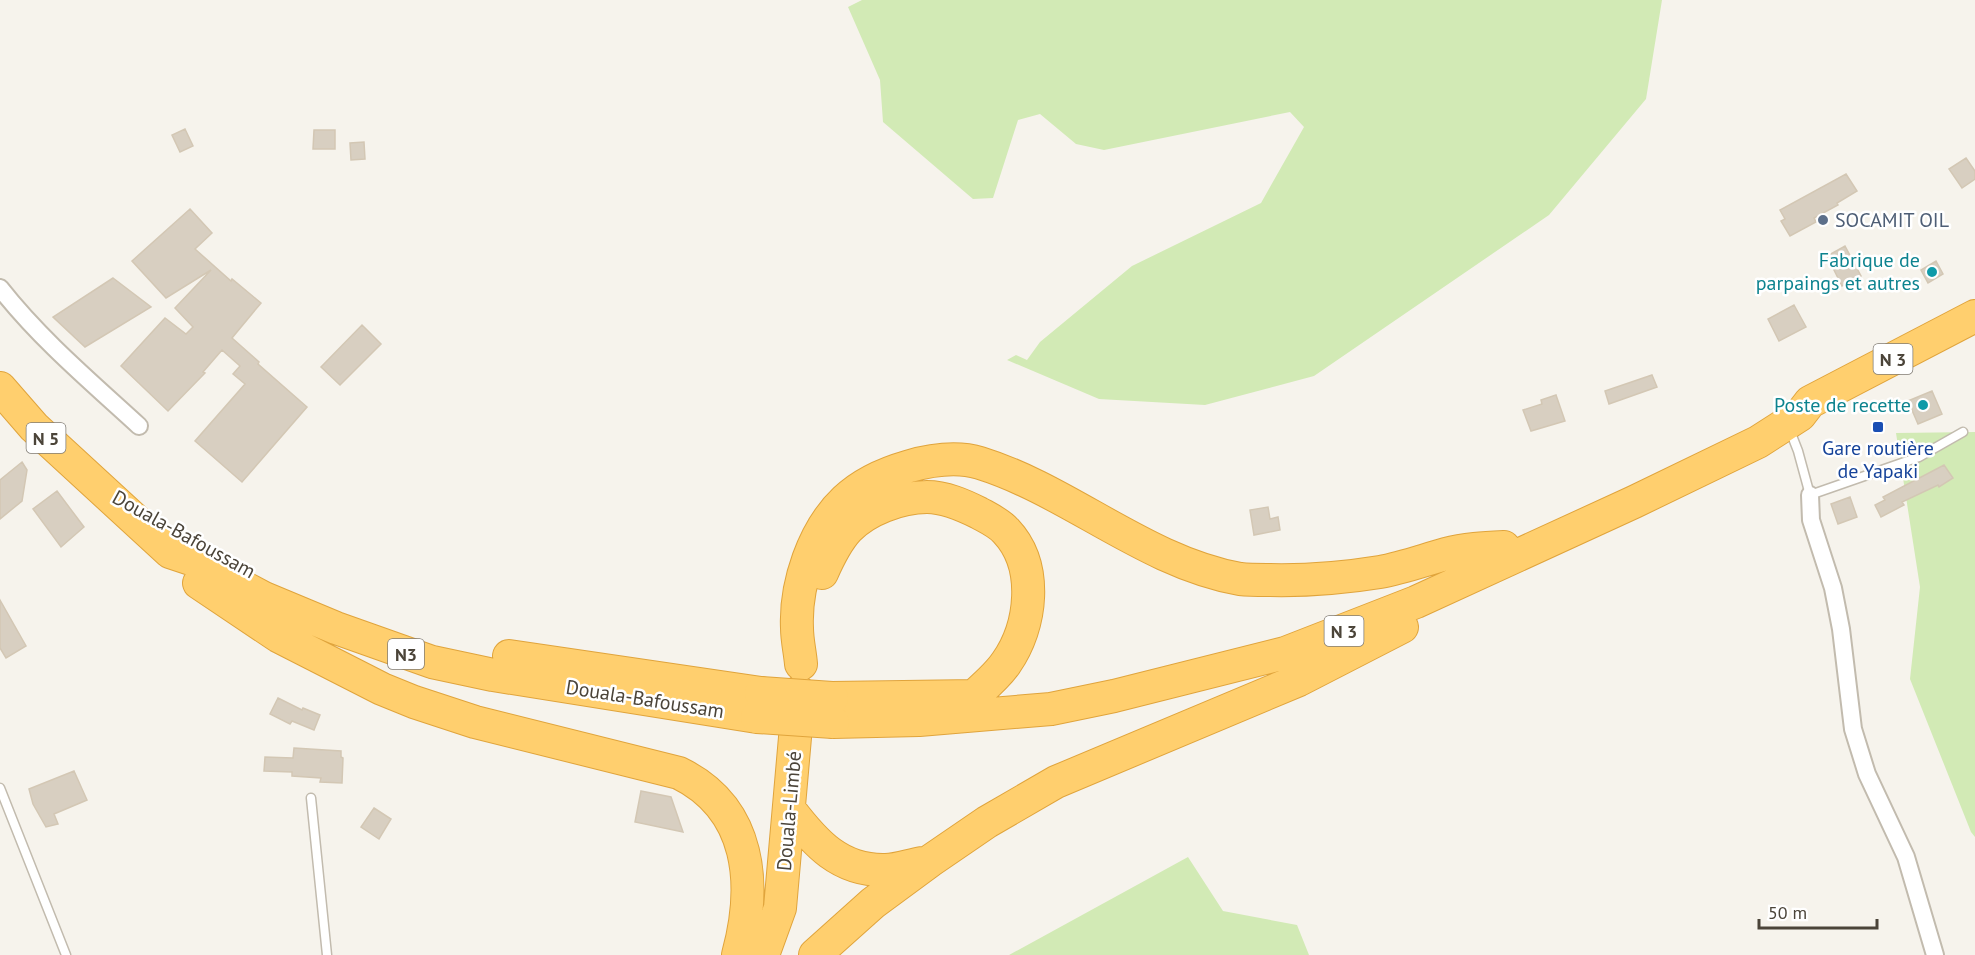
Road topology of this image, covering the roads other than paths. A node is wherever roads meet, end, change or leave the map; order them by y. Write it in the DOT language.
graph roads {
  1 [pos="0,288"];
  2 [pos="1975,316"];
  3 [pos="0,388"];
  4 [pos="1810,402"];
  5 [pos="1787,424"];
  6 [pos="139,426"];
  7 [pos="1963,432"];
  8 [pos="96,484"];
  9 [pos="1810,495"];
  10 [pos="170,552"];
  11 [pos="1504,555"];
  12 [pos="801,664"];
  13 [pos="974,696"];
  14 [pos="759,705"];
  15 [pos="832,710"];
  16 [pos="0,788"];
  17 [pos="311,798"];
  18 [pos="790,810"];
  19 [pos="930,861"];
  20 [pos="66,955"];
  21 [pos="327,955"];
  22 [pos="738,955"];
  23 [pos="763,955"];
  24 [pos="815,955"];
  25 [pos="1935,955"];
  1 -- 6 [label="street"];
  2 -- 4 [label="highway, N 3"];
  3 -- 8 [label="highway, N 5"];
  4 -- 5 [label="highway, N 3"];
  4 -- 11 [label="highway, N 3"];
  5 -- 9 [label="lane"];
  5 -- 11 [label="highway, N 3"];
  7 -- 9 [label="lane"];
  8 -- 10 [label="highway, Douala-Bafoussam / N3"];
  8 -- 14 [label="highway, Douala-Bafoussam / N3"];
  9 -- 25 [label="street"];
  10 -- 14 [label="highway, Douala-Bafoussam / N3"];
  10 -- 22 [label="highway"];
  11 -- 12 [label="highway"];
  11 -- 13 [label="highway, N 3"];
  11 -- 15 [label="highway, N 3"];
  11 -- 19 [label="highway"];
  12 -- 13 [label="highway"];
  12 -- 18 [label="highway, Douala-Limbé"];
  13 -- 15 [label="highway, N 3"];
  14 -- 15 [label="highway, Douala-Bafoussam / N3, bridge"];
  16 -- 20 [label="lane"];
  17 -- 21 [label="lane"];
  18 -- 19 [label="highway"];
  18 -- 23 [label="highway, Douala-Limbé"];
  19 -- 24 [label="highway"];
}
